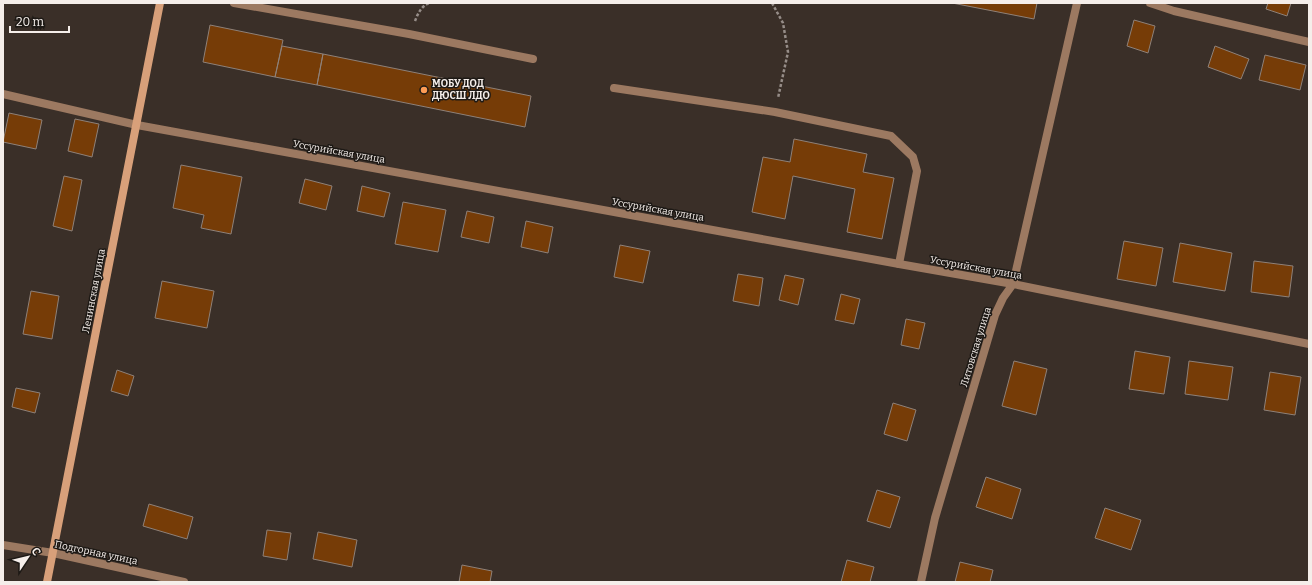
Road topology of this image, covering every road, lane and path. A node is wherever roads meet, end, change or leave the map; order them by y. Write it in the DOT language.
graph roads {
  1 [pos="160,3"];
  2 [pos="234,3"];
  3 [pos="430,3"];
  4 [pos="772,3"];
  5 [pos="1077,3"];
  6 [pos="1150,3"];
  7 [pos="409,34"];
  8 [pos="1309,42"];
  9 [pos="533,59"];
  10 [pos="614,88"];
  11 [pos="3,94"];
  12 [pos="775,112"];
  13 [pos="137,125"];
  14 [pos="899,264"];
  15 [pos="1013,284"];
  16 [pos="1309,344"];
  17 [pos="3,545"];
  18 [pos="53,554"];
  19 [pos="47,582"];
  20 [pos="184,582"];
  21 [pos="921,582"];
  1 -- 13 [label="main road, Ленинская улица"];
  2 -- 7 [label="street"];
  3 -- 7 [label="path"];
  4 -- 12 [label="path"];
  5 -- 15 [label="street, Литовская улица"];
  6 -- 8 [label="street"];
  7 -- 9 [label="street"];
  10 -- 12 [label="street"];
  11 -- 13 [label="street, Уссурийская улица"];
  12 -- 14 [label="street"];
  13 -- 14 [label="street, Уссурийская улица"];
  13 -- 18 [label="main road, Ленинская улица"];
  14 -- 15 [label="street, Уссурийская улица"];
  15 -- 16 [label="street, Уссурийская улица"];
  15 -- 21 [label="street, Литовская улица"];
  17 -- 18 [label="street, Подгорная улица"];
  18 -- 19 [label="main road, Ленинская улица"];
  18 -- 20 [label="street, Подгорная улица"];
}
